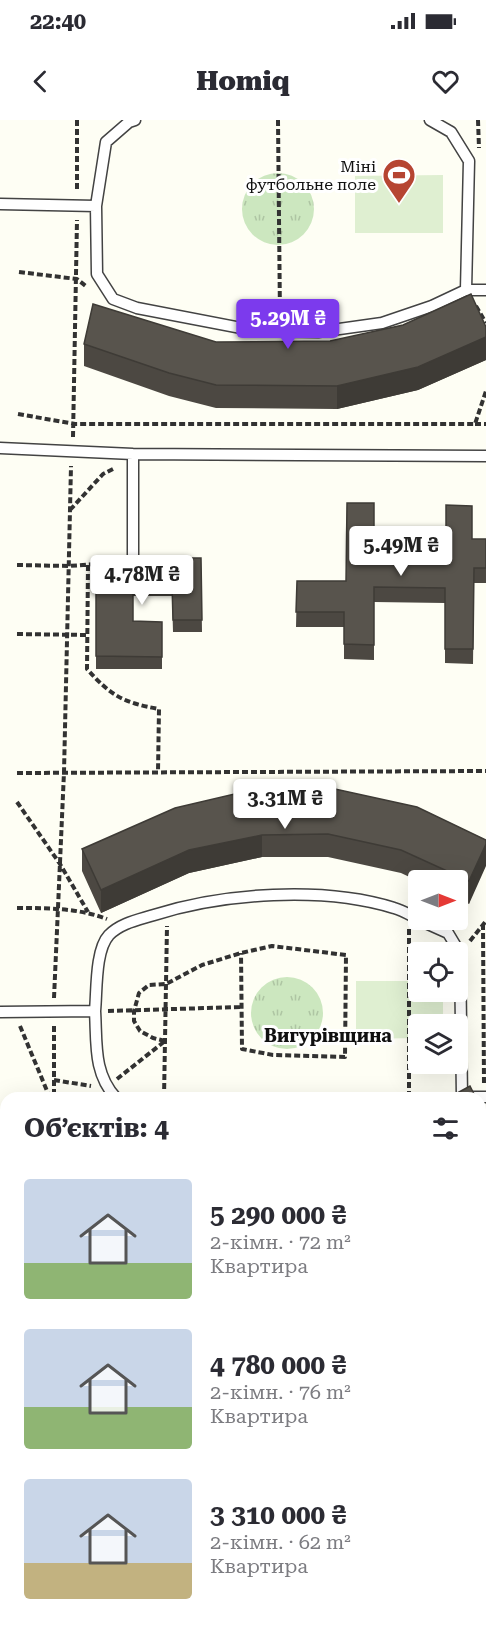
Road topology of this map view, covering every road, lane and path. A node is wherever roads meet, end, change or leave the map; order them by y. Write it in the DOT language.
graph roads {
  1 [pos="77,120"];
  2 [pos="135,120"];
  3 [pos="278,120"];
  4 [pos="430,120"];
  5 [pos="0,204"];
  6 [pos="77,206"];
  7 [pos="96,206"];
  8 [pos="466,290"];
  9 [pos="486,290"];
  10 [pos="486,323"];
  11 [pos="280,331"];
  12 [pos="486,332"];
  13 [pos="486,391"];
  14 [pos="18,414"];
  15 [pos="75,424"];
  16 [pos="475,424"];
  17 [pos="486,424"];
  18 [pos="0,448"];
  19 [pos="71,451"];
  20 [pos="486,456"];
  21 [pos="133,457"];
  22 [pos="70,510"];
  23 [pos="133,561"];
  24 [pos="17,565"];
  25 [pos="88,565"];
  26 [pos="69,566"];
  27 [pos="68,633"];
  28 [pos="17,634"];
  29 [pos="87,635"];
  30 [pos="486,771"];
  31 [pos="64,772"];
  32 [pos="158,772"];
  33 [pos="17,773"];
  34 [pos="16,802"];
  35 [pos="60,864"];
  36 [pos="16,908"];
  37 [pos="58,909"];
  38 [pos="167,910"];
  39 [pos="88,912"];
  40 [pos="408,915"];
  41 [pos="485,922"];
  42 [pos="122,925"];
  43 [pos="415,930"];
  44 [pos="441,930"];
  45 [pos="453,942"];
  46 [pos="468,943"];
  47 [pos="241,952"];
  48 [pos="166,984"];
  49 [pos="460,1002"];
  50 [pos="241,1008"];
  51 [pos="53,1011"];
  52 [pos="95,1011"];
  53 [pos="134,1011"];
  54 [pos="165,1011"];
  55 [pos="0,1012"];
  56 [pos="16,1017"];
  57 [pos="165,1041"];
  58 [pos="54,1080"];
  59 [pos="107,1088"];
  60 [pos="49,1092"];
  61 [pos="53,1092"];
  62 [pos="111,1092"];
  63 [pos="164,1092"];
  64 [pos="409,1092"];
  65 [pos="461,1092"];
  66 [pos="485,1092"];
  1 -- 6 [label="path"];
  2 -- 7 [label="lane"];
  3 -- 11 [label="path"];
  4 -- 8 [label="lane"];
  5 -- 6 [label="lane"];
  6 -- 7 [label="lane"];
  6 -- 15 [label="path"];
  7 -- 11 [label="lane"];
  8 -- 9 [label="lane"];
  8 -- 11 [label="lane"];
  10 -- 12 [label="path"];
  13 -- 16 [label="path"];
  14 -- 15 [label="path"];
  15 -- 16 [label="path"];
  15 -- 19 [label="path"];
  16 -- 17 [label="path"];
  18 -- 19 [label="lane"];
  19 -- 21 [label="lane"];
  19 -- 22 [label="path"];
  20 -- 21 [label="lane"];
  21 -- 22 [label="path"];
  21 -- 23 [label="lane"];
  22 -- 26 [label="path"];
  23 -- 25 [label="path"];
  24 -- 26 [label="path"];
  25 -- 26 [label="path"];
  25 -- 29 [label="path"];
  26 -- 27 [label="path"];
  27 -- 28 [label="path"];
  27 -- 29 [label="path"];
  27 -- 31 [label="path"];
  29 -- 32 [label="path"];
  30 -- 32 [label="path"];
  31 -- 32 [label="path"];
  31 -- 33 [label="path"];
  31 -- 35 [label="path"];
  34 -- 35 [label="path"];
  35 -- 37 [label="path"];
  35 -- 39 [label="path"];
  36 -- 37 [label="path"];
  37 -- 39 [label="path"];
  37 -- 51 [label="path"];
  38 -- 40 [label="lane"];
  38 -- 42 [label="lane"];
  38 -- 48 [label="path"];
  39 -- 42 [label="path"];
  41 -- 46 [label="path"];
  41 -- 66 [label="path"];
  42 -- 52 [label="lane"];
  43 -- 64 [label="path"];
  44 -- 45 [label="lane"];
  47 -- 48 [label="path"];
  47 -- 50 [label="path"];
  47 -- 50 [label="path"];
  48 -- 53 [label="path"];
  48 -- 54 [label="path"];
  49 -- 65 [label="lane"];
  50 -- 54 [label="path"];
  51 -- 52 [label="lane"];
  51 -- 55 [label="lane"];
  51 -- 58 [label="path"];
  52 -- 53 [label="path"];
  52 -- 59 [label="lane"];
  53 -- 54 [label="path"];
  53 -- 57 [label="path"];
  54 -- 57 [label="path"];
  56 -- 60 [label="path"];
  57 -- 59 [label="path"];
  57 -- 63 [label="path"];
  58 -- 59 [label="path"];
  58 -- 61 [label="path"];
  59 -- 62 [label="lane"];
}
